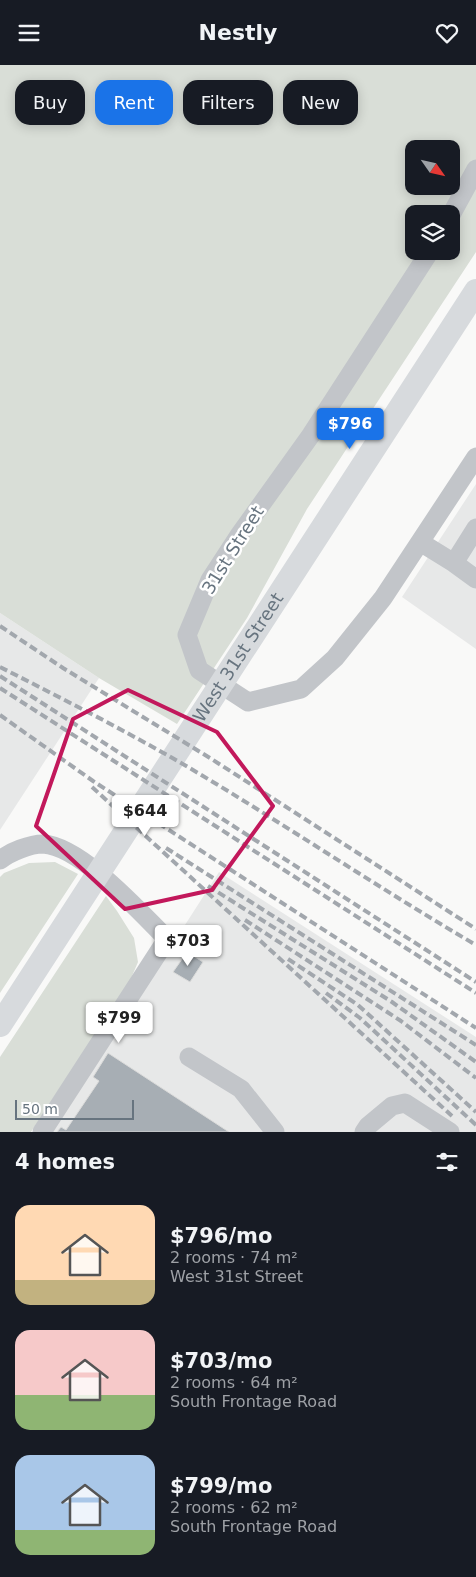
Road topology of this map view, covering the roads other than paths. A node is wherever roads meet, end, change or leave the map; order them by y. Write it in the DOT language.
graph roads {
  1 [pos="476,169"];
  2 [pos="456,205"];
  3 [pos="424,260"];
  4 [pos="476,291"];
  5 [pos="476,457"];
  6 [pos="476,528"];
  7 [pos="420,542"];
  8 [pos="454,563"];
  9 [pos="476,579"];
  10 [pos="0,860"];
  11 [pos="0,1025"];
  12 [pos="189,1057"];
  13 [pos="42,1132"];
  14 [pos="275,1132"];
  15 [pos="364,1132"];
  16 [pos="450,1132"];
  1 -- 2 [label="street"];
  3 -- 7 [label="street, 31st Street"];
  4 -- 11 [label="main road, West 31st Street"];
  5 -- 7 [label="street, 31st Street"];
  6 -- 8 [label="street"];
  7 -- 8 [label="street"];
  8 -- 9 [label="street"];
  10 -- 13 [label="street"];
  12 -- 14 [label="street"];
  15 -- 16 [label="street"];
}
